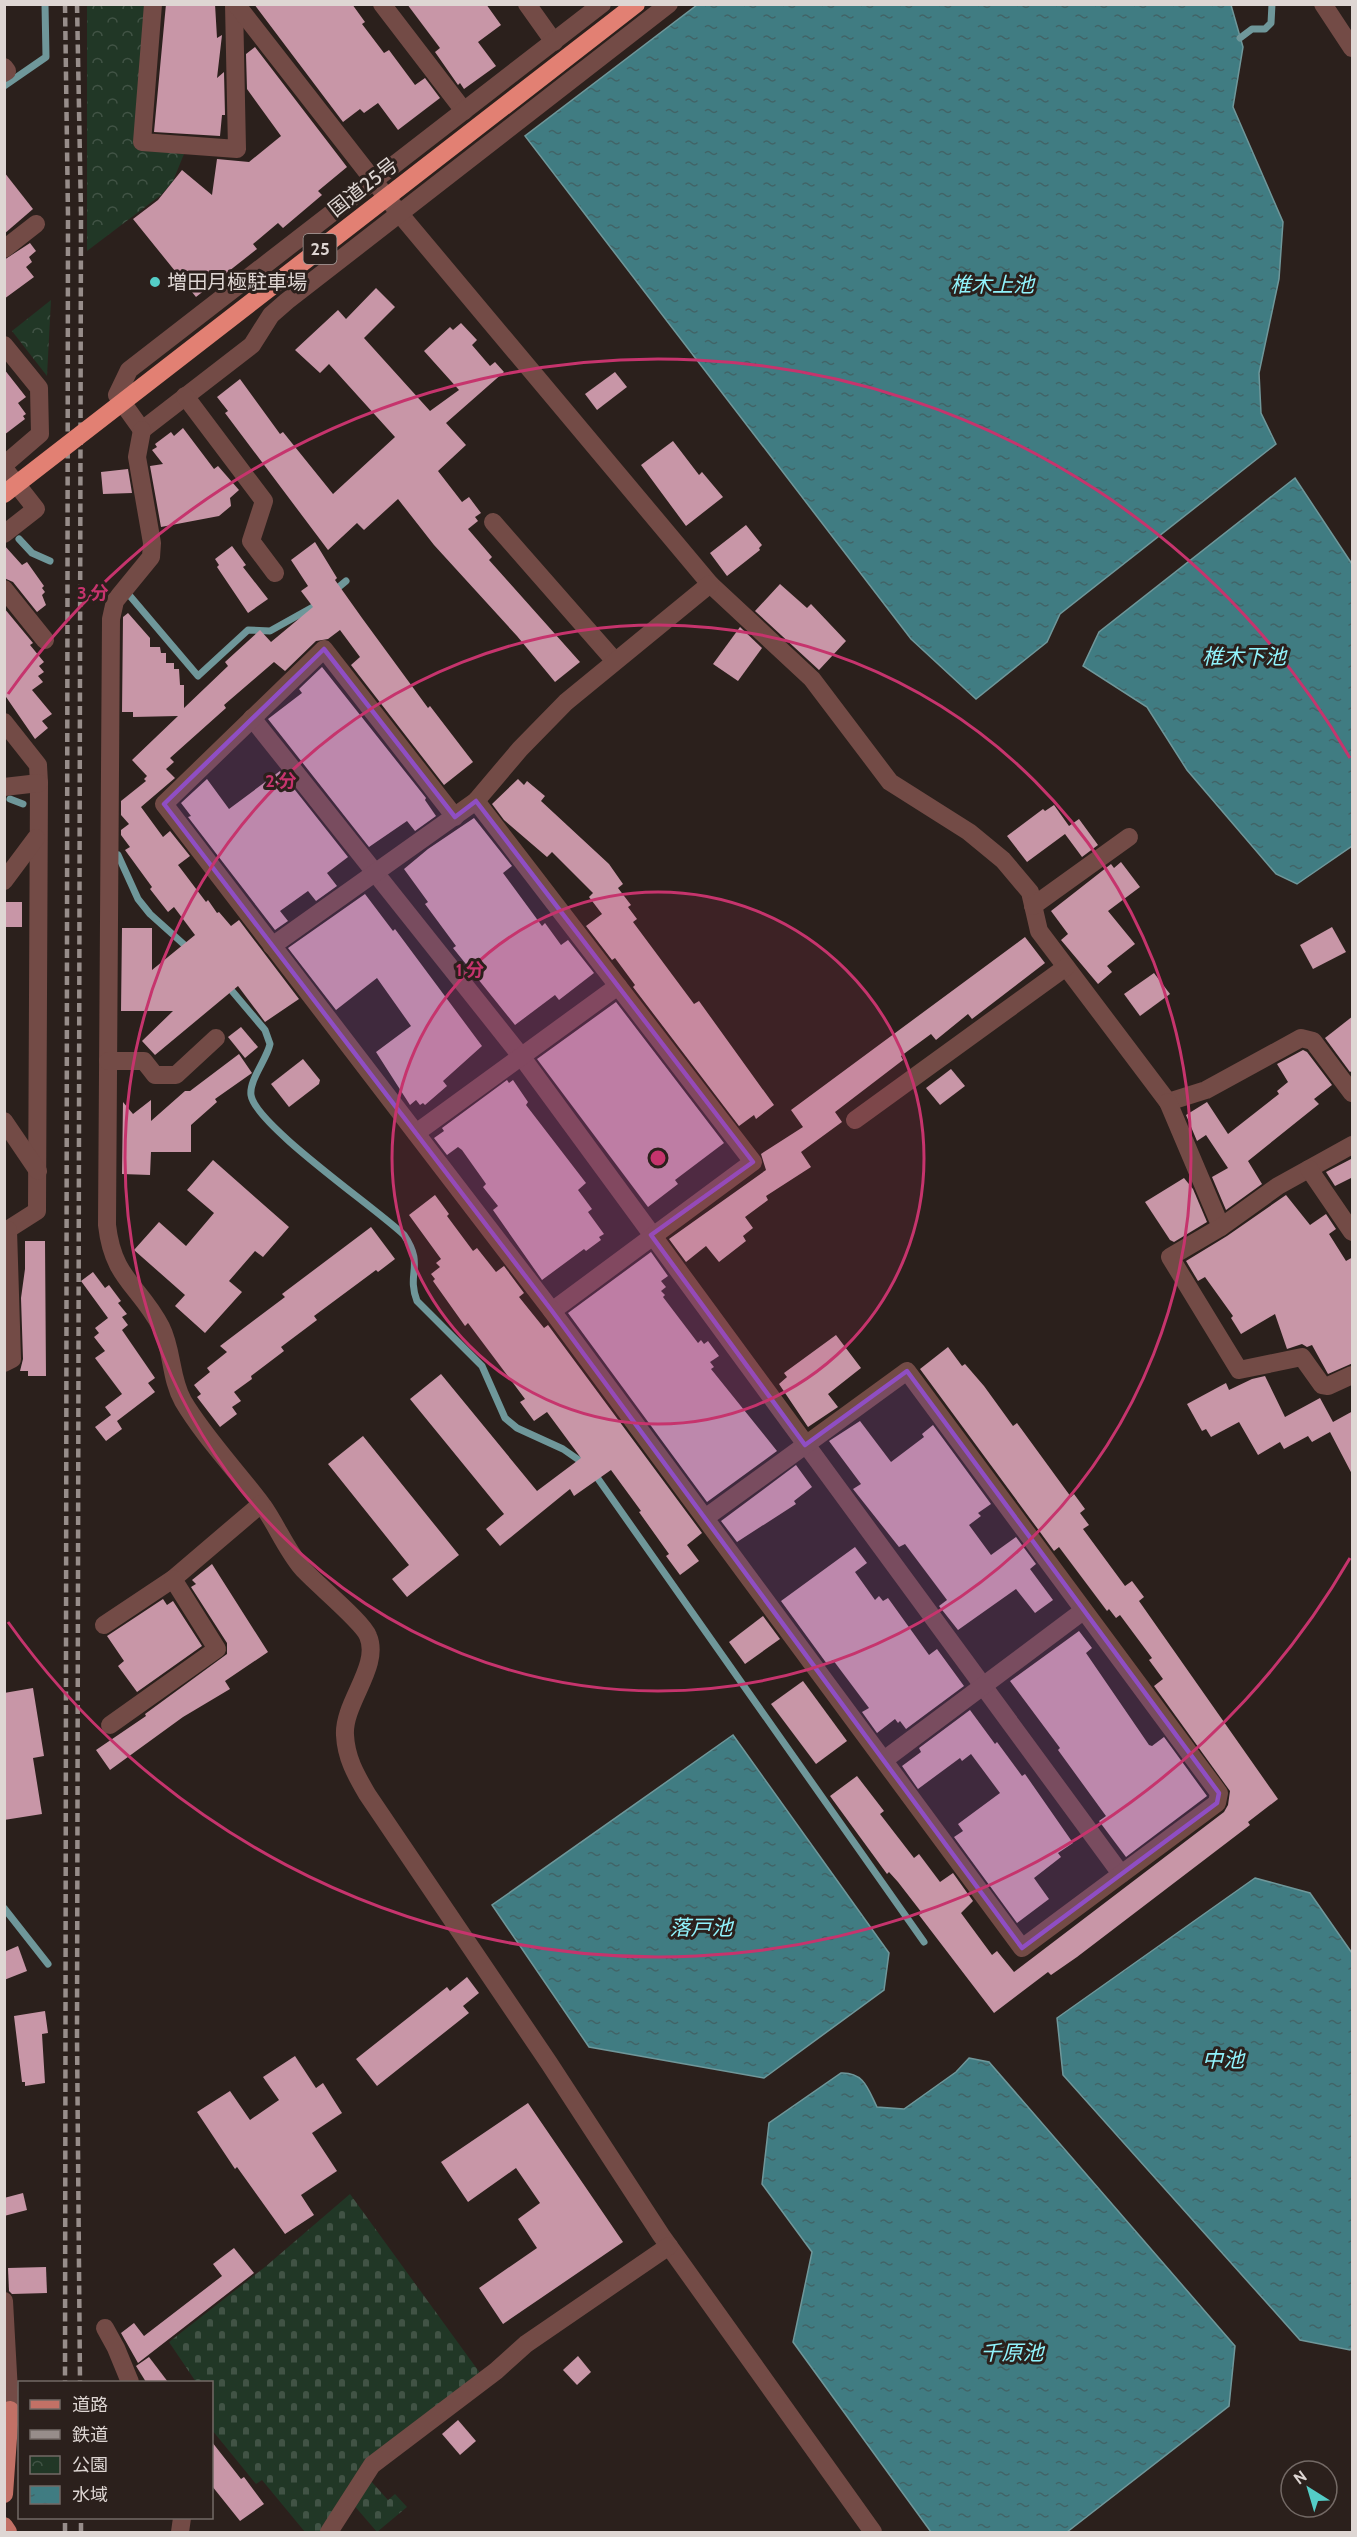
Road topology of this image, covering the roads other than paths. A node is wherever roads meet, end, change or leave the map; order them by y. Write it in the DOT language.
graph roads {
  1 [pos="153,4"];
  2 [pos="235,4"];
  3 [pos="382,4"];
  4 [pos="527,4"];
  5 [pos="602,4"];
  6 [pos="636,4"];
  7 [pos="669,4"];
  8 [pos="1323,4"];
  9 [pos="554,42"];
  10 [pos="1353,48"];
  11 [pos="4,67"];
  12 [pos="4,73"];
  13 [pos="464,111"];
  14 [pos="374,180"];
  15 [pos="399,213"];
  16 [pos="36,224"];
  17 [pos="4,249"];
  18 [pos="261,269"];
  19 [pos="287,302"];
  20 [pos="5,348"];
  21 [pos="185,396"];
  22 [pos="142,430"];
  23 [pos="4,467"];
  24 [pos="4,494"];
  25 [pos="493,522"];
  26 [pos="4,534"];
  27 [pos="275,573"];
  28 [pos="710,584"];
  29 [pos="4,589"];
  30 [pos="45,640"];
  31 [pos="614,660"];
  32 [pos="252,718"];
  33 [pos="4,722"];
  34 [pos="39,783"];
  35 [pos="4,787"];
  36 [pos="476,801"];
  37 [pos="455,817"];
  38 [pos="1129,837"];
  39 [pos="36,838"];
  40 [pos="375,871"];
  41 [pos="4,881"];
  42 [pos="1033,906"];
  43 [pos="272,946"];
  44 [pos="1066,967"];
  45 [pos="618,986"];
  46 [pos="216,1038"];
  47 [pos="521,1056"];
  48 [pos="108,1062"];
  49 [pos="1353,1093"];
  50 [pos="1168,1102"];
  51 [pos="855,1120"];
  52 [pos="4,1121"];
  53 [pos="416,1134"];
  54 [pos="1353,1145"];
  55 [pos="1309,1169"];
  56 [pos="38,1171"];
  57 [pos="1221,1227"];
  58 [pos="6,1231"];
  59 [pos="1353,1232"];
  60 [pos="651,1235"];
  61 [pos="552,1311"];
  62 [pos="4,1364"];
  63 [pos="1353,1375"];
  64 [pos="805,1445"];
  65 [pos="261,1504"];
  66 [pos="705,1518"];
  67 [pos="172,1579"];
  68 [pos="1083,1611"];
  69 [pos="104,1625"];
  70 [pos="984,1687"];
  71 [pos="110,1725"];
  72 [pos="884,1760"];
  73 [pos="1120,1874"];
  74 [pos="669,2246"];
  75 [pos="4,2301"];
  76 [pos="105,2328"];
  77 [pos="130,2381"];
  78 [pos="10,2410"];
  79 [pos="4,2494"];
  80 [pos="4,2526"];
  81 [pos="9,2532"];
  82 [pos="329,2532"];
  83 [pos="873,2532"];
  1 -- 2 [label="street"];
  2 -- 14 [label="street"];
  3 -- 13 [label="street"];
  4 -- 9 [label="street"];
  5 -- 9 [label="street"];
  6 -- 24 [label="highway, 国道25号 / 25, bridge"];
  7 -- 15 [label="street"];
  8 -- 10 [label="street"];
  9 -- 13 [label="street"];
  11 -- 12 [label="street"];
  13 -- 14 [label="street"];
  14 -- 15 [label="street"];
  14 -- 18 [label="street"];
  15 -- 19 [label="street"];
  15 -- 28 [label="street"];
  16 -- 17 [label="street"];
  18 -- 19 [label="street"];
  18 -- 22 [label="street"];
  19 -- 21 [label="street"];
  20 -- 23 [label="street"];
  21 -- 22 [label="street"];
  21 -- 27 [label="street"];
  22 -- 48 [label="street"];
  23 -- 26 [label="street"];
  25 -- 31 [label="street"];
  28 -- 31 [label="street"];
  28 -- 42 [label="street"];
  29 -- 30 [label="street"];
  31 -- 36 [label="street"];
  32 -- 37 [label="street"];
  32 -- 40 [label="street"];
  32 -- 43 [label="street"];
  33 -- 34 [label="street"];
  34 -- 35 [label="street"];
  34 -- 39 [label="street"];
  36 -- 37 [label="street"];
  36 -- 45 [label="street"];
  37 -- 40 [label="street"];
  38 -- 42 [label="street"];
  39 -- 41 [label="street"];
  39 -- 56 [label="street"];
  40 -- 43 [label="street"];
  40 -- 47 [label="street"];
  42 -- 44 [label="street"];
  43 -- 53 [label="street"];
  44 -- 50 [label="street"];
  44 -- 51 [label="street"];
  45 -- 47 [label="street"];
  45 -- 60 [label="street"];
  46 -- 48 [label="street"];
  47 -- 53 [label="street"];
  47 -- 60 [label="street"];
  48 -- 65 [label="street"];
  49 -- 50 [label="street"];
  50 -- 57 [label="street"];
  52 -- 56 [label="street"];
  53 -- 61 [label="street"];
  54 -- 55 [label="street"];
  55 -- 57 [label="street"];
  55 -- 59 [label="street"];
  56 -- 58 [label="street"];
  57 -- 63 [label="street"];
  58 -- 62 [label="street"];
  60 -- 61 [label="street"];
  60 -- 64 [label="street"];
  61 -- 66 [label="street"];
  64 -- 66 [label="street"];
  64 -- 68 [label="street"];
  64 -- 70 [label="street"];
  65 -- 67 [label="street"];
  65 -- 74 [label="street"];
  66 -- 72 [label="street"];
  67 -- 69 [label="street"];
  67 -- 71 [label="street"];
  68 -- 70 [label="street"];
  68 -- 73 [label="street"];
  70 -- 72 [label="street"];
  70 -- 73 [label="street"];
  72 -- 73 [label="street"];
  74 -- 82 [label="street"];
  74 -- 83 [label="street"];
  75 -- 78 [label="street"];
  76 -- 77 [label="street"];
  78 -- 79 [label="main road"];
  80 -- 81 [label="main road"];
}
